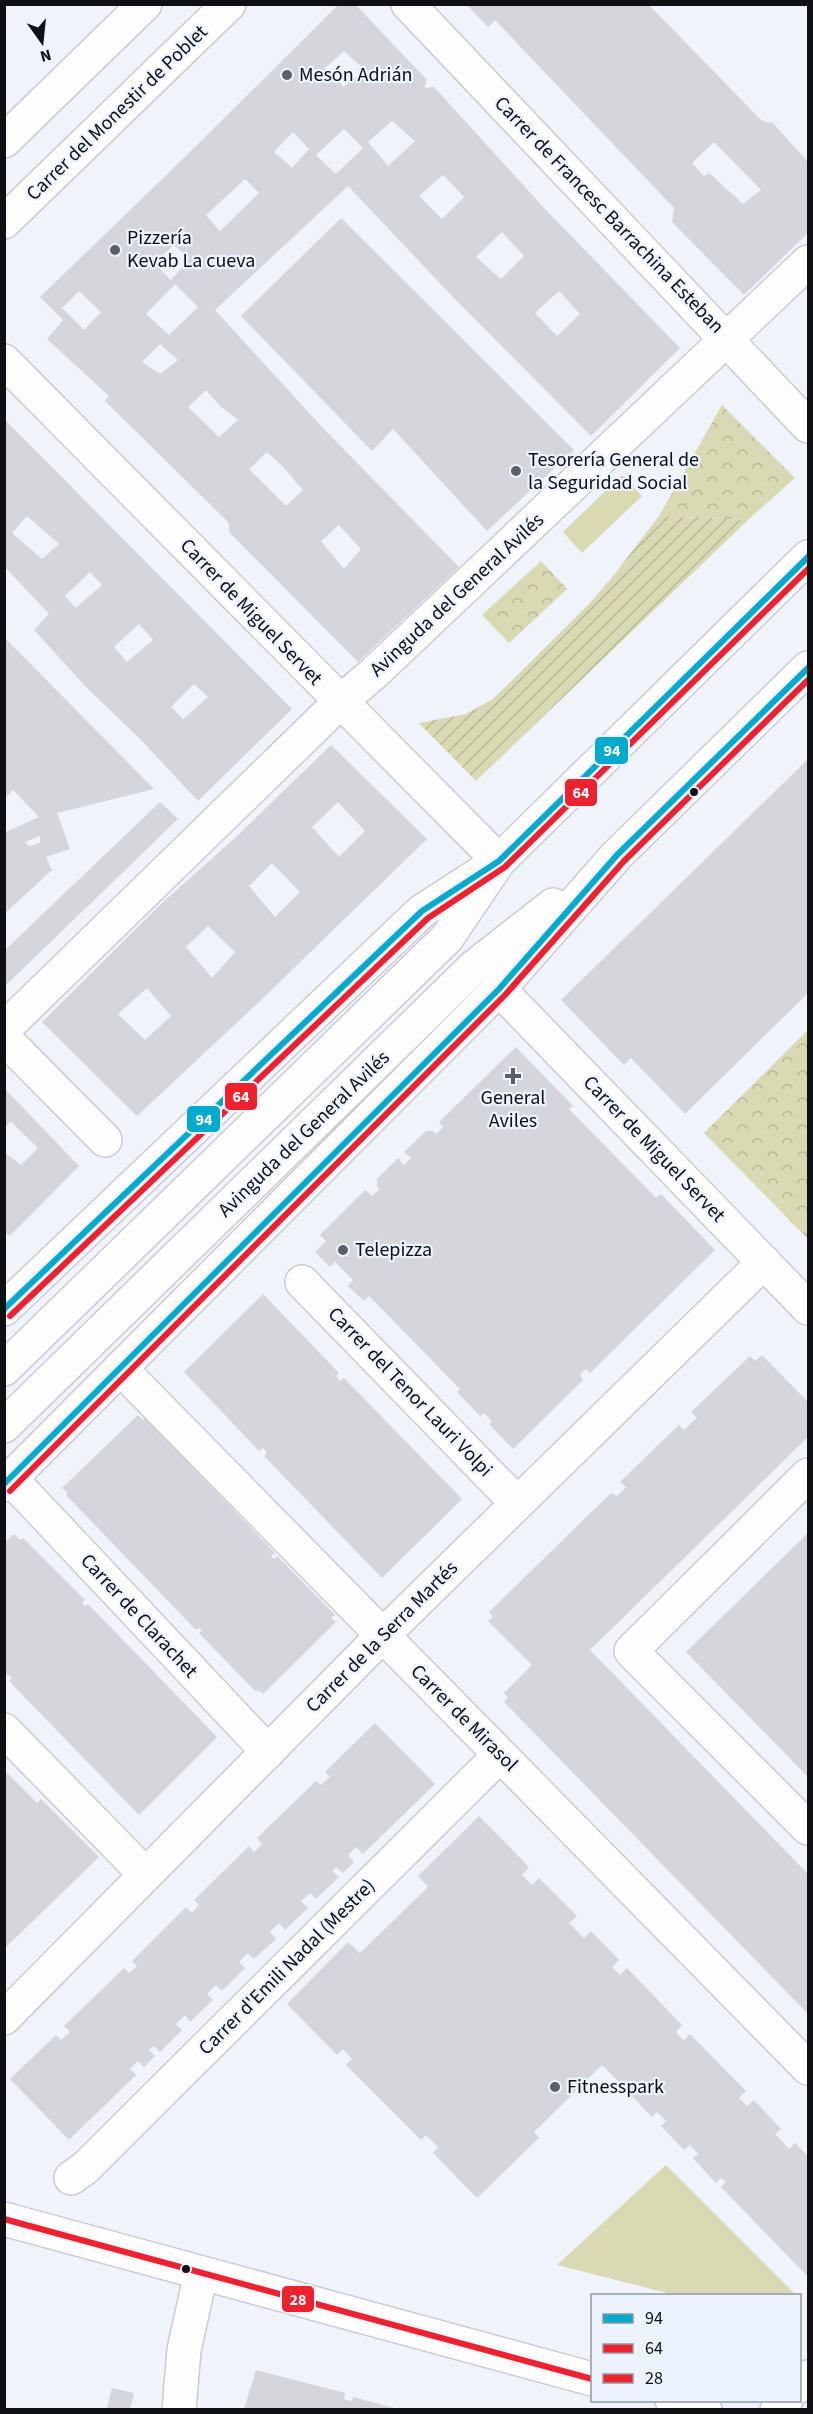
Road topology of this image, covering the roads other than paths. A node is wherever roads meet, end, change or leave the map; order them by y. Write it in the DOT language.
graph roads {
  1 [pos="145,4"];
  2 [pos="229,4"];
  3 [pos="408,4"];
  4 [pos="4,141"];
  5 [pos="4,222"];
  6 [pos="808,262"];
  7 [pos="728,340"];
  8 [pos="4,361"];
  9 [pos="808,426"];
  10 [pos="808,557"];
  11 [pos="808,668"];
  12 [pos="340,702"];
  13 [pos="617,855"];
  14 [pos="499,861"];
  15 [pos="499,989"];
  16 [pos="4,1029"];
  17 [pos="4,1038"];
  18 [pos="105,1140"];
  19 [pos="764,1262"];
  20 [pos="302,1282"];
  21 [pos="808,1308"];
  22 [pos="4,1309"];
  23 [pos="120,1368"];
  24 [pos="4,1369"];
  25 [pos="4,1426"];
  26 [pos="808,1475"];
  27 [pos="8,1482"];
  28 [pos="517,1503"];
  29 [pos="383,1635"];
  30 [pos="4,1730"];
  31 [pos="268,1752"];
  32 [pos="500,1755"];
  33 [pos="808,1828"];
  34 [pos="145,1874"];
  35 [pos="4,2018"];
  36 [pos="808,2068"];
  37 [pos="71,2178"];
  38 [pos="4,2219"];
  39 [pos="201,2272"];
  40 [pos="591,2379"];
  41 [pos="679,2402"];
  42 [pos="179,2409"];
  43 [pos="705,2409"];
  1 -- 4 [label="street"];
  2 -- 5 [label="street, Carrer del Monestir de Poblet"];
  3 -- 7 [label="street, Carrer de Francesc Barrachina Esteban"];
  6 -- 7 [label="street, Avinguda del General Avilés"];
  7 -- 9 [label="street, Carrer de Francesc Barrachina Esteban"];
  7 -- 12 [label="street, Avinguda del General Avilés"];
  8 -- 12 [label="street, Carrer de Miguel Servet"];
  10 -- 14 [label="street, Avinguda del General Avilés"];
  11 -- 13 [label="street, Avinguda del General Avilés"];
  12 -- 14 [label="street, Carrer de Miguel Servet"];
  12 -- 16 [label="street, Avinguda del General Avilés"];
  13 -- 15 [label="street, Avinguda del General Avilés"];
  13 -- 25 [label="street, Avinguda del General Avilés"];
  14 -- 22 [label="street, Avinguda del General Avilés"];
  14 -- 24 [label="street, Avinguda del General Avilés"];
  15 -- 19 [label="street, Carrer de Miguel Servet"];
  15 -- 23 [label="street, Avinguda del General Avilés"];
  17 -- 18 [label="street"];
  19 -- 21 [label="street, Carrer de Miguel Servet"];
  19 -- 28 [label="street, Carrer de la Serra Martés"];
  20 -- 28 [label="street, Carrer del Tenor Lauri Volpi"];
  23 -- 27 [label="street, Avinguda del General Avilés"];
  23 -- 29 [label="street, Carrer de Mirasol"];
  26 -- 33 [label="street"];
  27 -- 31 [label="street, Carrer de Clarachet"];
  28 -- 29 [label="street, Carrer de la Serra Martés"];
  29 -- 31 [label="street, Carrer de la Serra Martés"];
  29 -- 32 [label="street, Carrer de Mirasol"];
  30 -- 34 [label="street"];
  31 -- 34 [label="street, Carrer de la Serra Martés"];
  32 -- 36 [label="street, Carrer de Mirasol"];
  32 -- 37 [label="street, Carrer d'Emili Nadal (Mestre)"];
  34 -- 35 [label="street, Carrer de la Serra Martés"];
  38 -- 39 [label="street"];
  39 -- 40 [label="street"];
  39 -- 42 [label="street"];
  41 -- 43 [label="street"];
}
